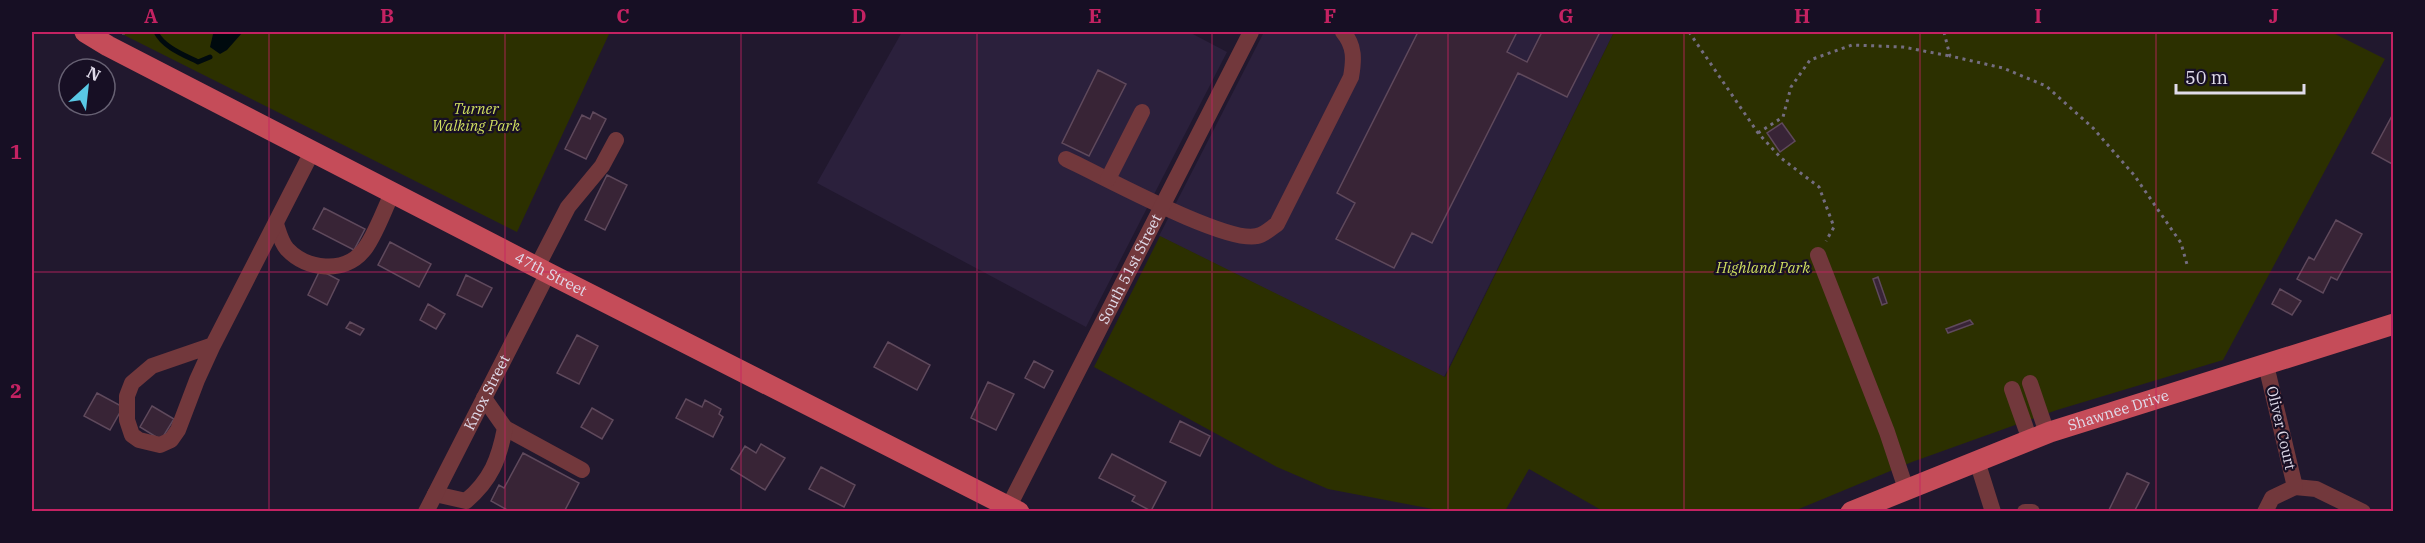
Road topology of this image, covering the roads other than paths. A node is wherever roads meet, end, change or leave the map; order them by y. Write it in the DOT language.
graph roads {
  1 [pos="89,32"];
  2 [pos="1251,32"];
  3 [pos="1343,32"];
  4 [pos="1142,111"];
  5 [pos="616,140"];
  6 [pos="313,150"];
  7 [pos="1066,159"];
  8 [pos="1108,179"];
  9 [pos="393,192"];
  10 [pos="1163,205"];
  11 [pos="276,224"];
  12 [pos="1818,255"];
  13 [pos="542,270"];
  14 [pos="2394,324"];
  15 [pos="213,345"];
  16 [pos="2266,365"];
  17 [pos="2030,383"];
  18 [pos="2012,389"];
  19 [pos="484,398"];
  20 [pos="505,428"];
  21 [pos="2039,437"];
  22 [pos="1977,461"];
  23 [pos="582,470"];
  24 [pos="2295,488"];
  25 [pos="1906,489"];
  26 [pos="435,494"];
  27 [pos="1014,509"];
  28 [pos="426,512"];
  29 [pos="1851,512"];
  30 [pos="1994,512"];
  31 [pos="2025,512"];
  32 [pos="2032,512"];
  33 [pos="2265,512"];
  34 [pos="2363,512"];
  1 -- 6 [label="main road, 47th Street"];
  2 -- 10 [label="street, South 51st Street"];
  3 -- 10 [label="street"];
  4 -- 8 [label="street"];
  5 -- 13 [label="street, Knox Street"];
  6 -- 9 [label="main road, 47th Street"];
  6 -- 11 [label="street"];
  7 -- 8 [label="street"];
  8 -- 10 [label="street"];
  9 -- 11 [label="street"];
  9 -- 13 [label="main road, 47th Street"];
  10 -- 27 [label="street, South 51st Street"];
  11 -- 15 [label="street"];
  12 -- 25 [label="street"];
  13 -- 19 [label="street, Knox Street"];
  13 -- 27 [label="main road, 47th Street"];
  14 -- 16 [label="main road, Shawnee Drive"];
  15 -- 15 [label="street"];
  16 -- 21 [label="main road, Shawnee Drive"];
  16 -- 24 [label="street, Oliver Court"];
  17 -- 21 [label="street"];
  18 -- 21 [label="street"];
  19 -- 20 [label="street"];
  19 -- 26 [label="street, Knox Street"];
  20 -- 23 [label="street"];
  20 -- 26 [label="street"];
  21 -- 22 [label="main road, Shawnee Drive"];
  22 -- 25 [label="main road, Shawnee Drive"];
  22 -- 30 [label="street"];
  24 -- 33 [label="street, Oliver Court"];
  24 -- 34 [label="street"];
  25 -- 29 [label="main road, Shawnee Drive"];
  26 -- 28 [label="street, Knox Street"];
  31 -- 32 [label="street"];
}
